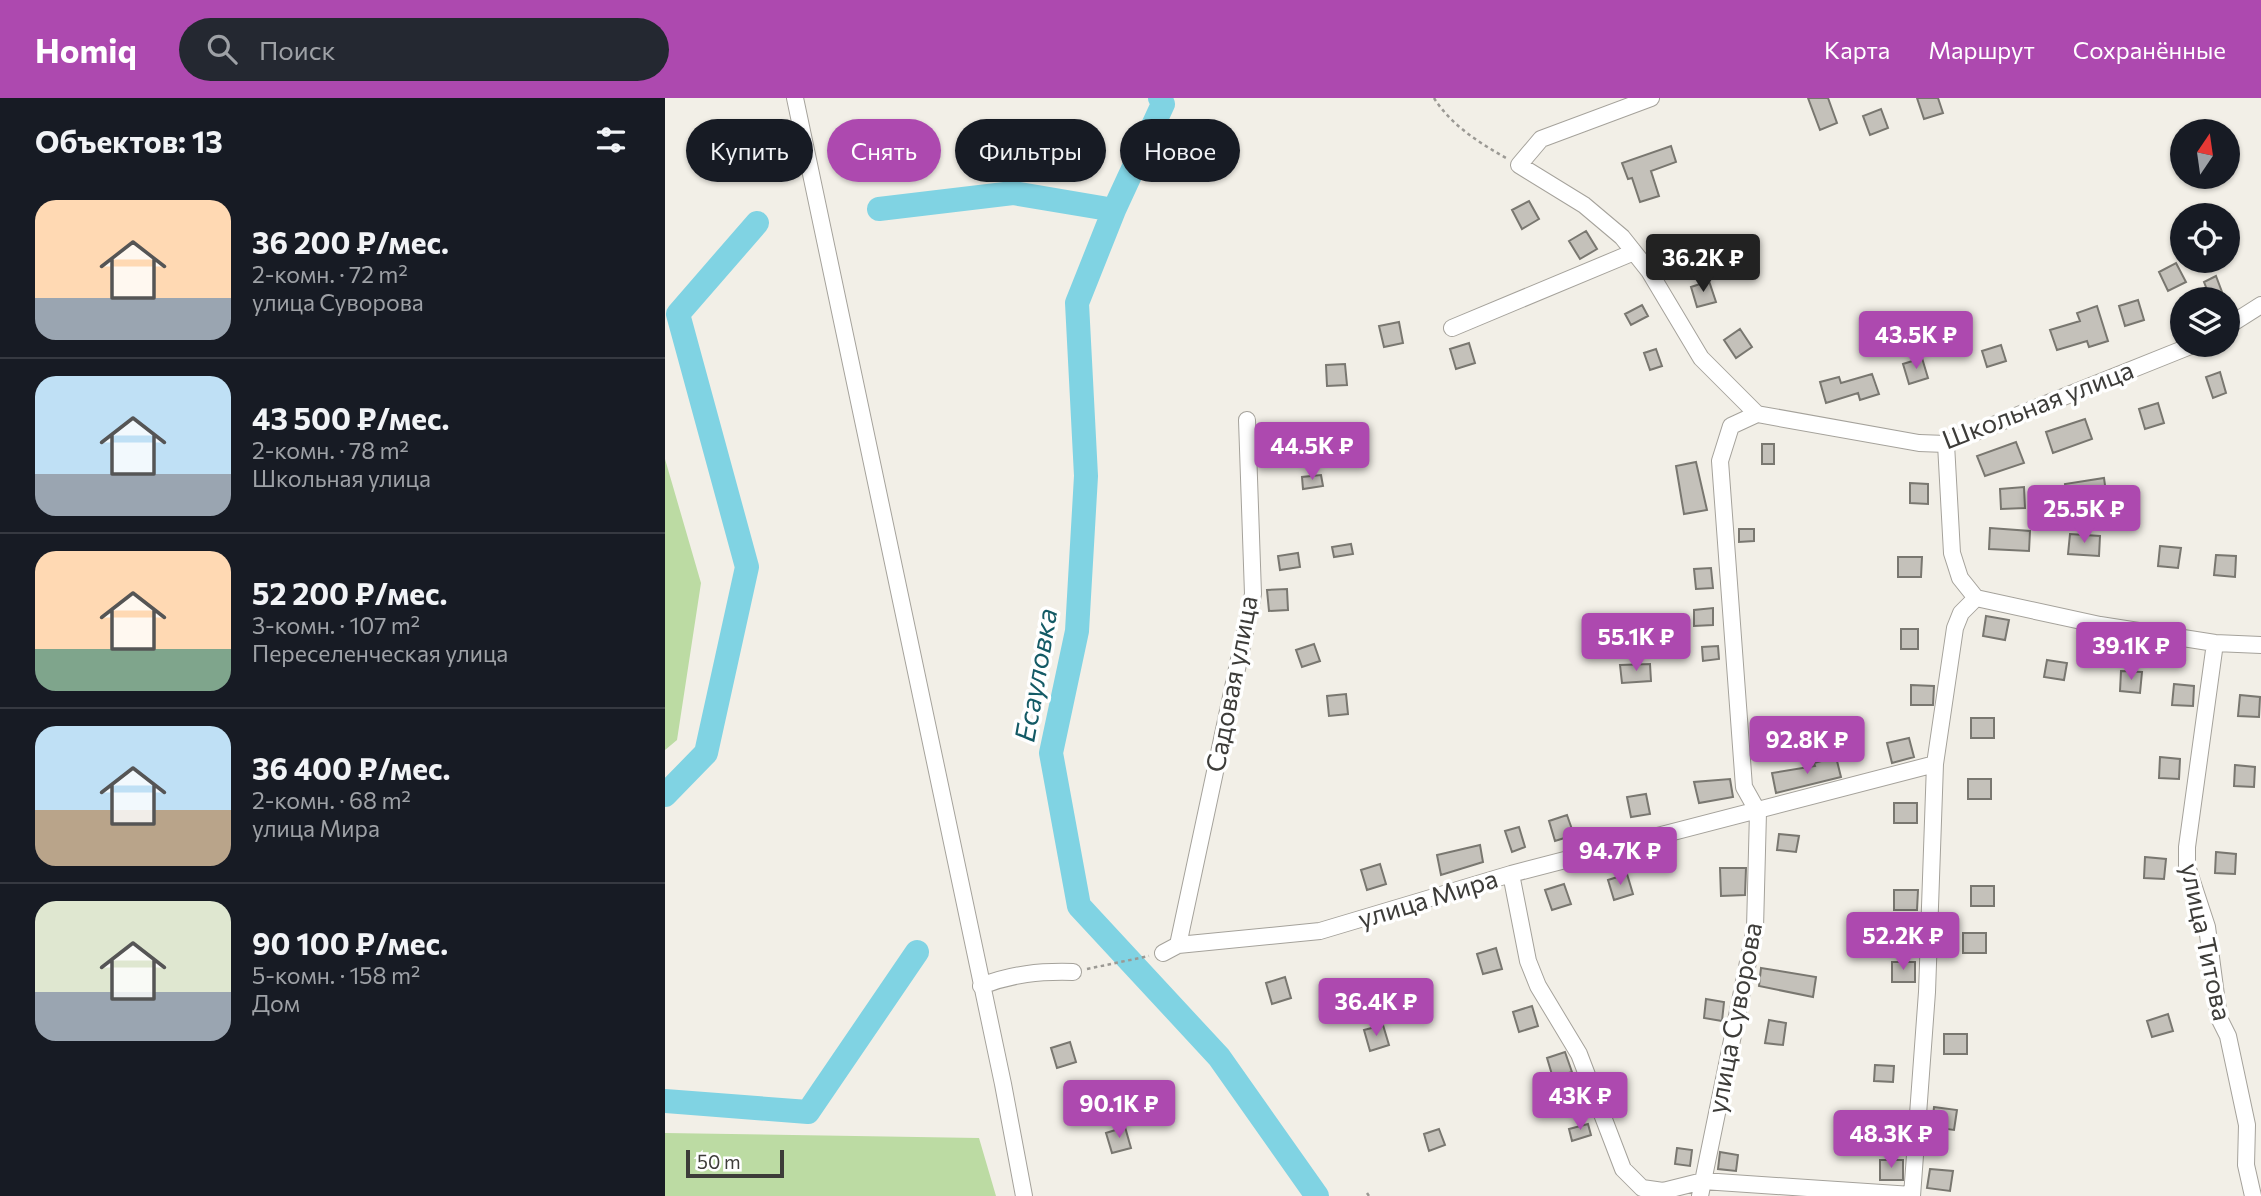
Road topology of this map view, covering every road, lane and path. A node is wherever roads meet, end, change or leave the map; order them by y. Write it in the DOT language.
graph roads {
  1 [pos="795,98"];
  2 [pos="1434,98"];
  3 [pos="1651,98"];
  4 [pos="1519,165"];
  5 [pos="1635,252"];
  6 [pos="2261,305"];
  7 [pos="2240,318"];
  8 [pos="1452,328"];
  9 [pos="2170,354"];
  10 [pos="1757,414"];
  11 [pos="1247,420"];
  12 [pos="1946,444"];
  13 [pos="1976,597"];
  14 [pos="2215,643"];
  15 [pos="2261,645"];
  16 [pos="1935,764"];
  17 [pos="1758,812"];
  18 [pos="1511,874"];
  19 [pos="1178,944"];
  20 [pos="1163,953"];
  21 [pos="1073,972"];
  22 [pos="981,986"];
  23 [pos="1702,1188"];
  24 [pos="1024,1196"];
  25 [pos="1912,1196"];
  26 [pos="2253,1196"];
  1 -- 22 [label="street"];
  2 -- 4 [label="path"];
  3 -- 4 [label="street"];
  4 -- 5 [label="street"];
  5 -- 8 [label="street"];
  5 -- 10 [label="street"];
  6 -- 7 [label="street"];
  9 -- 12 [label="street, Школьная улица"];
  10 -- 12 [label="street, Школьная улица"];
  10 -- 17 [label="street, улица Суворова"];
  11 -- 19 [label="street, Садовая улица"];
  12 -- 13 [label="street"];
  13 -- 14 [label="street"];
  13 -- 16 [label="street"];
  14 -- 15 [label="street"];
  14 -- 26 [label="street, улица Титова"];
  16 -- 17 [label="street, улица Мира"];
  16 -- 25 [label="street"];
  17 -- 18 [label="street, улица Мира"];
  17 -- 23 [label="street, улица Суворова"];
  18 -- 19 [label="street, улица Мира"];
  18 -- 23 [label="street"];
  19 -- 20 [label="street, улица Мира"];
  20 -- 21 [label="path"];
  21 -- 22 [label="street"];
  22 -- 24 [label="street"];
  23 -- 25 [label="street"];
}
